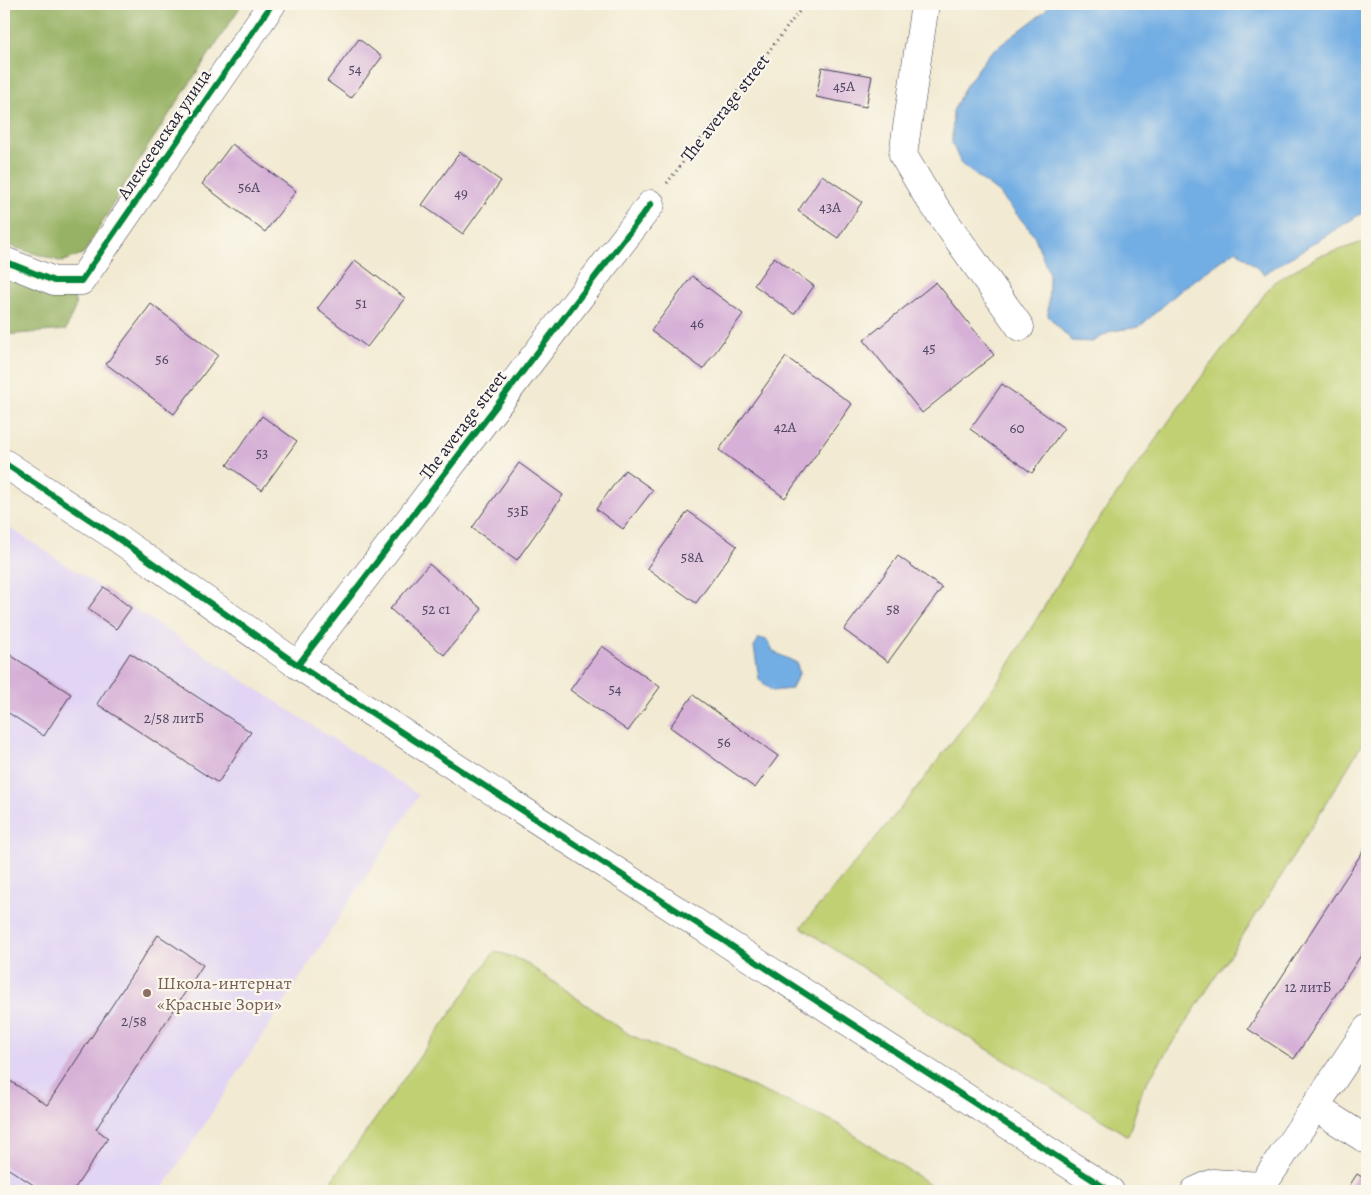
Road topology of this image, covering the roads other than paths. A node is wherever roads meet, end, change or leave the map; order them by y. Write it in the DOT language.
graph roads {
  1 [pos="272,4"];
  2 [pos="925,4"];
  3 [pos="651,204"];
  4 [pos="4,261"];
  5 [pos="1020,326"];
  6 [pos="4,463"];
  7 [pos="298,665"];
  8 [pos="1367,1029"];
  9 [pos="1315,1107"];
  10 [pos="1367,1140"];
  11 [pos="1264,1188"];
  12 [pos="1110,1191"];
  13 [pos="1195,1191"];
  1 -- 4 [label="street, Алексеевская улица"];
  2 -- 5 [label="street"];
  3 -- 7 [label="street, The average street"];
  6 -- 7 [label="street"];
  7 -- 12 [label="street"];
  8 -- 9 [label="street"];
  9 -- 10 [label="street"];
  9 -- 11 [label="street"];
  11 -- 13 [label="street"];
}
